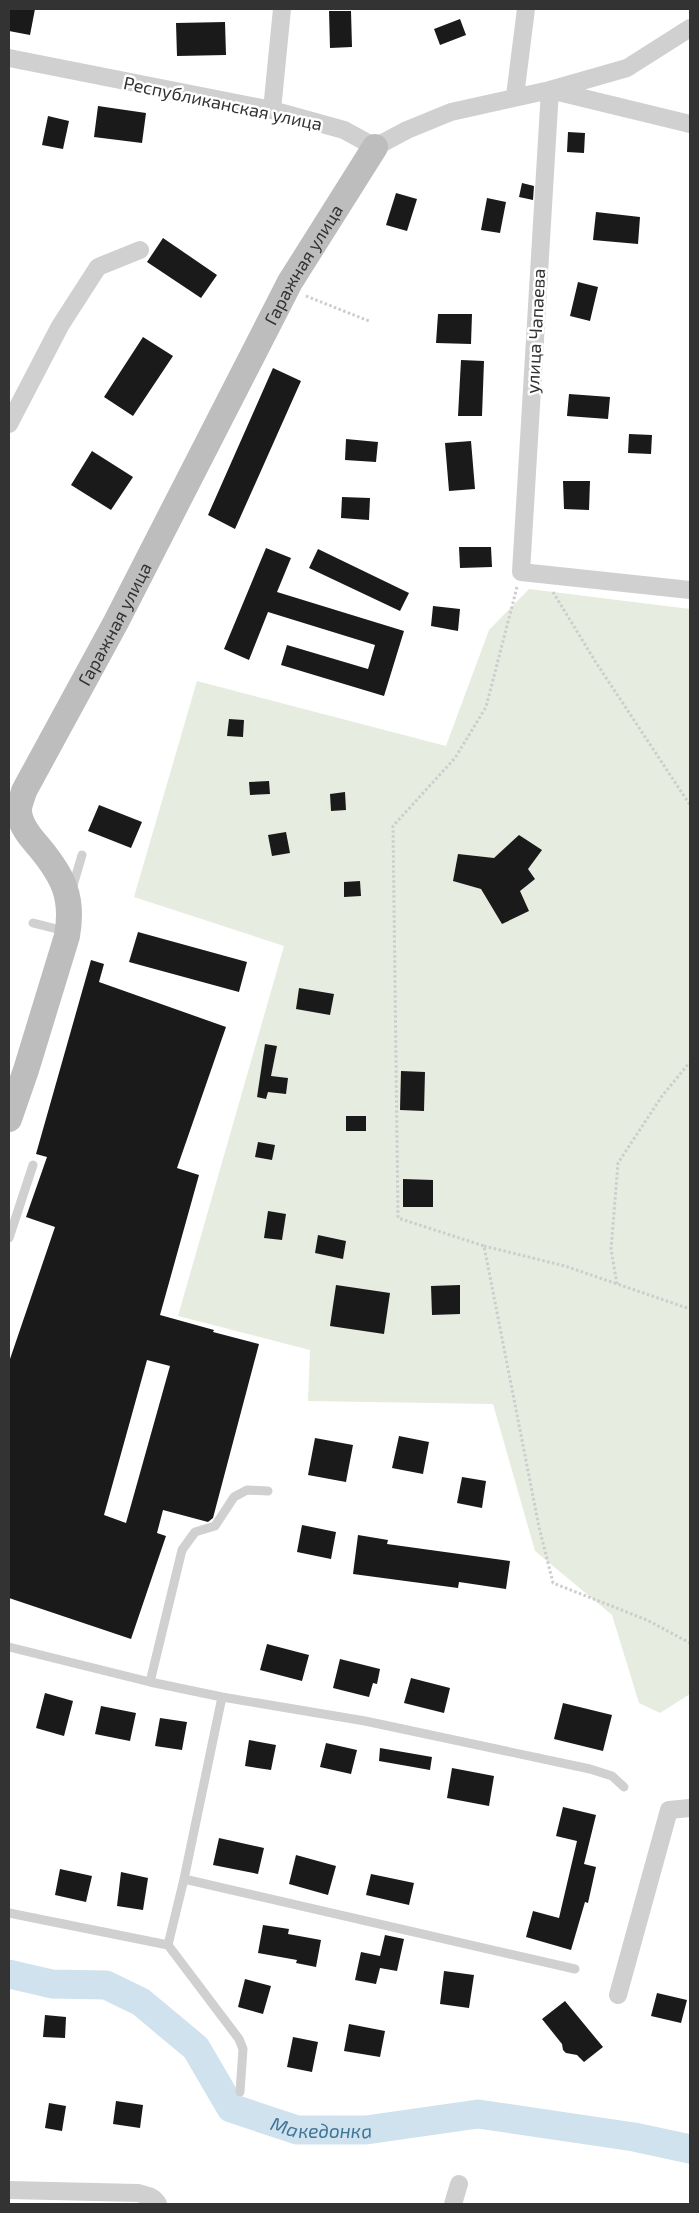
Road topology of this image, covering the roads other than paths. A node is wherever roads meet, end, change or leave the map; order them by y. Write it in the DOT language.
graph roads {
  1 [pos="282,9"];
  2 [pos="526,9"];
  3 [pos="690,28"];
  4 [pos="9,58"];
  5 [pos="550,90"];
  6 [pos="515,96"];
  7 [pos="272,110"];
  8 [pos="690,124"];
  9 [pos="375,147"];
  10 [pos="140,250"];
  11 [pos="9,424"];
  12 [pos="690,590"];
  13 [pos="17,820"];
  14 [pos="82,855"];
  15 [pos="69,899"];
  16 [pos="33,923"];
  17 [pos="71,930"];
  18 [pos="9,1119"];
  19 [pos="33,1166"];
  20 [pos="9,1238"];
  21 [pos="268,1491"];
  22 [pos="9,1648"];
  23 [pos="150,1682"];
  24 [pos="222,1697"];
  25 [pos="624,1787"];
  26 [pos="690,1808"];
  27 [pos="184,1880"];
  28 [pos="9,1913"];
  29 [pos="168,1945"];
  30 [pos="575,1968"];
  31 [pos="618,1996"];
  32 [pos="240,2092"];
  33 [pos="460,2184"];
  34 [pos="9,2190"];
  35 [pos="158,2204"];
  36 [pos="452,2204"];
  1 -- 7 [label="street"];
  2 -- 6 [label="street"];
  3 -- 5 [label="street"];
  4 -- 7 [label="street, Республиканская улица"];
  5 -- 6 [label="street"];
  5 -- 8 [label="street"];
  5 -- 12 [label="street, улица Чапаева"];
  6 -- 9 [label="street"];
  7 -- 9 [label="street, Республиканская улица"];
  9 -- 13 [label="street, Гаражная улица"];
  10 -- 11 [label="street"];
  13 -- 15 [label="street, Гаражная улица"];
  14 -- 15 [label="lane"];
  15 -- 17 [label="street, Гаражная улица"];
  16 -- 17 [label="lane"];
  17 -- 18 [label="street, Гаражная улица"];
  19 -- 20 [label="lane"];
  21 -- 23 [label="lane"];
  22 -- 23 [label="lane"];
  23 -- 24 [label="lane"];
  24 -- 25 [label="lane"];
  24 -- 27 [label="lane"];
  26 -- 31 [label="street"];
  27 -- 29 [label="lane"];
  27 -- 30 [label="lane"];
  28 -- 29 [label="lane"];
  29 -- 32 [label="lane"];
  33 -- 36 [label="street"];
  34 -- 35 [label="street"];
}
